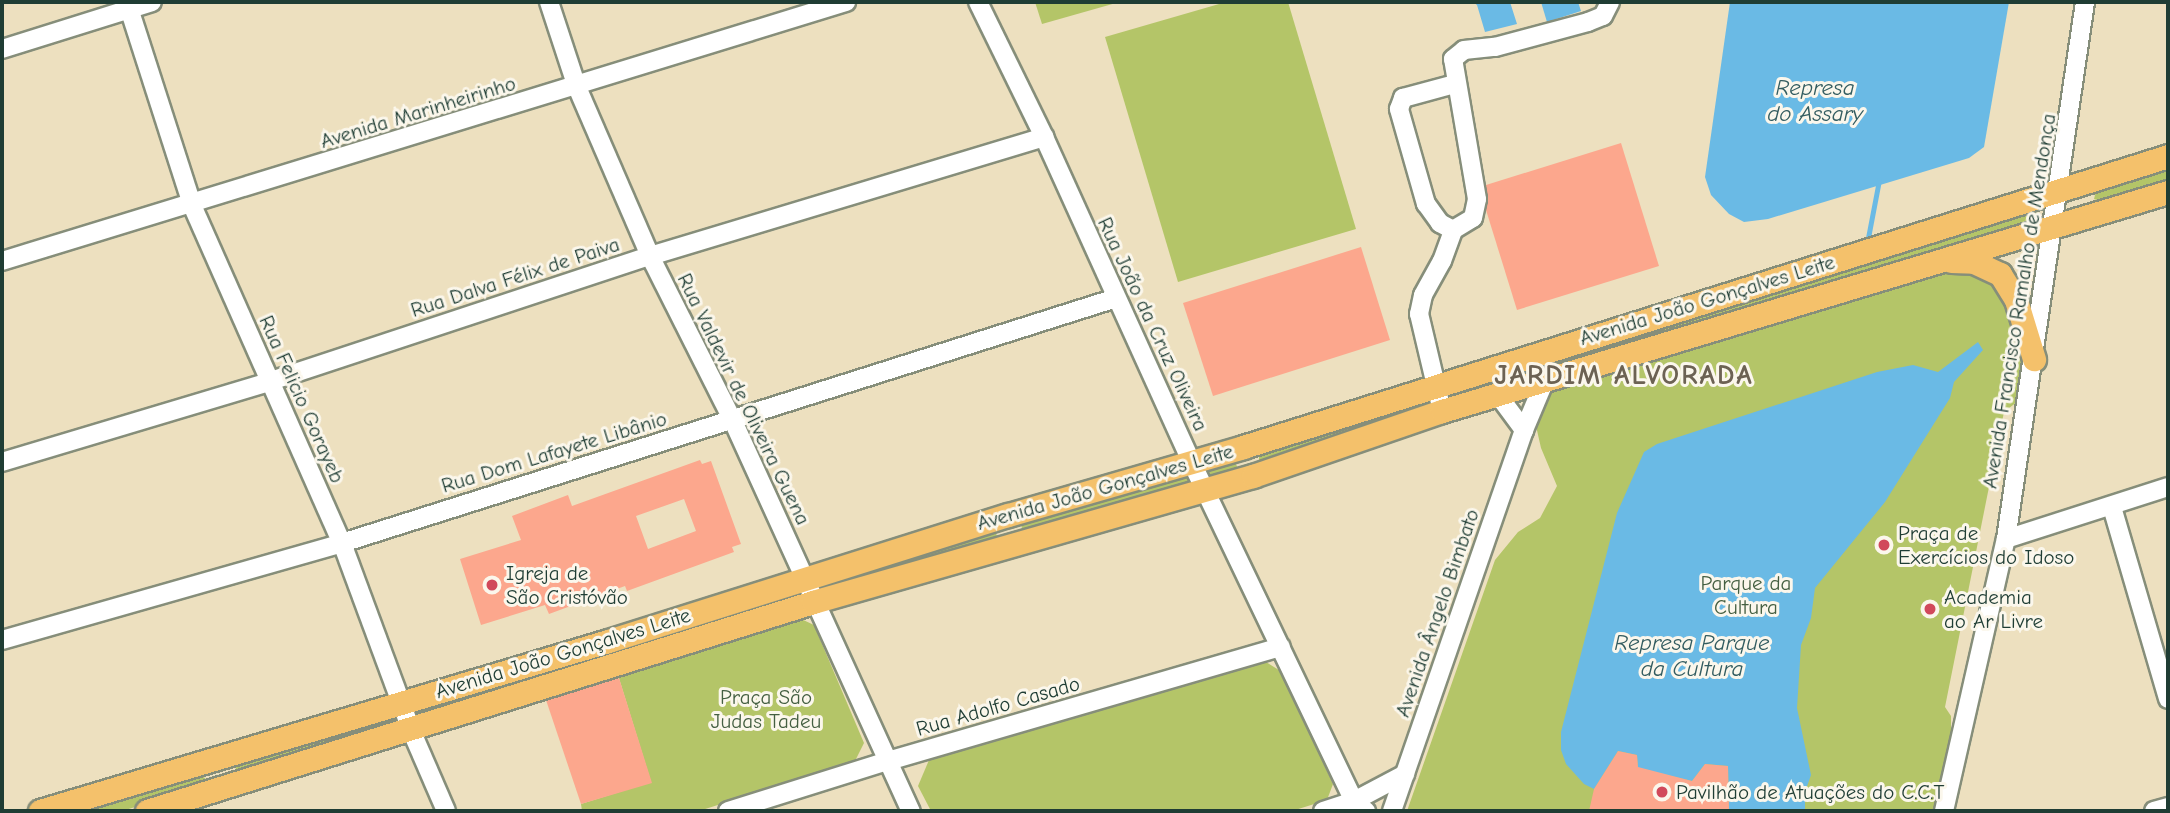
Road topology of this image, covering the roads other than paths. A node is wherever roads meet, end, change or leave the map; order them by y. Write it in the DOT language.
graph roads {
  1 [pos="152,2"];
  2 [pos="549,2"];
  3 [pos="846,2"];
  4 [pos="978,2"];
  5 [pos="1610,2"];
  6 [pos="2085,2"];
  7 [pos="128,5"];
  8 [pos="2,49"];
  9 [pos="1455,84"];
  10 [pos="577,87"];
  11 [pos="1044,137"];
  12 [pos="2168,156"];
  13 [pos="2060,189"];
  14 [pos="2168,192"];
  15 [pos="192,205"];
  16 [pos="2054,227"];
  17 [pos="1453,230"];
  18 [pos="650,256"];
  19 [pos="1941,260"];
  20 [pos="2,261"];
  21 [pos="1116,298"];
  22 [pos="2034,359"];
  23 [pos="1545,380"];
  24 [pos="268,382"];
  25 [pos="1434,385"];
  26 [pos="1498,395"];
  27 [pos="1442,411"];
  28 [pos="733,421"];
  29 [pos="1524,430"];
  30 [pos="1243,447"];
  31 [pos="1191,461"];
  32 [pos="2,462"];
  33 [pos="1253,475"];
  34 [pos="2168,487"];
  35 [pos="1205,489"];
  36 [pos="2112,507"];
  37 [pos="1008,514"];
  38 [pos="2006,539"];
  39 [pos="1016,542"];
  40 [pos="342,543"];
  41 [pos="804,579"];
  42 [pos="813,602"];
  43 [pos="2,640"];
  44 [pos="608,641"];
  45 [pos="1281,647"];
  46 [pos="616,665"];
  47 [pos="2168,699"];
  48 [pos="402,702"];
  49 [pos="411,730"];
  50 [pos="213,760"];
  51 [pos="888,761"];
  52 [pos="1405,774"];
  53 [pos="221,789"];
  54 [pos="1360,806"];
  55 [pos="2168,807"];
  56 [pos="40,811"];
  57 [pos="147,811"];
  58 [pos="446,811"];
  59 [pos="728,811"];
  60 [pos="911,811"];
  61 [pos="1323,811"];
  62 [pos="1392,811"];
  63 [pos="1944,811"];
  64 [pos="2154,811"];
  1 -- 7 [label="street"];
  2 -- 10 [label="street, Rua Valdevir de Oliveira Guena"];
  3 -- 10 [label="street, Avenida Marinheirinho"];
  4 -- 11 [label="street, Rua João da Cruz Oliveira"];
  5 -- 9 [label="street"];
  6 -- 13 [label="street, Avenida Francisco Ramalho de Mendonça"];
  7 -- 8 [label="street"];
  7 -- 15 [label="street, Rua Felicio Gorayeb"];
  9 -- 17 [label="street"];
  9 -- 17 [label="street"];
  10 -- 15 [label="street, Avenida Marinheirinho"];
  10 -- 18 [label="street, Rua Valdevir de Oliveira Guena"];
  11 -- 18 [label="street, Rua Dalva Félix de Paiva"];
  11 -- 21 [label="street, Rua João da Cruz Oliveira"];
  12 -- 13 [label="main road, Avenida João Gonçalves Leite"];
  13 -- 16 [label="street, Avenida Francisco Ramalho de Mendonça"];
  13 -- 25 [label="main road, Avenida João Gonçalves Leite"];
  14 -- 16 [label="main road, Avenida João Gonçalves Leite"];
  15 -- 20 [label="street, Avenida Marinheirinho"];
  15 -- 24 [label="street, Rua Felicio Gorayeb"];
  16 -- 19 [label="main road, Avenida João Gonçalves Leite"];
  16 -- 22 [label="street, Avenida Francisco Ramalho de Mendonça"];
  17 -- 25 [label="street"];
  18 -- 24 [label="street, Rua Dalva Félix de Paiva"];
  18 -- 28 [label="street, Rua Valdevir de Oliveira Guena"];
  19 -- 22 [label="main road"];
  19 -- 23 [label="main road, Avenida João Gonçalves Leite"];
  21 -- 28 [label="street, Rua Dom Lafayete Libânio"];
  21 -- 31 [label="street, Rua João da Cruz Oliveira"];
  22 -- 38 [label="street, Avenida Francisco Ramalho de Mendonça"];
  23 -- 26 [label="main road, Avenida João Gonçalves Leite"];
  23 -- 29 [label="street, Avenida Ângelo Bimbato"];
  24 -- 32 [label="street, Rua Dalva Félix de Paiva"];
  24 -- 40 [label="street, Rua Felicio Gorayeb"];
  25 -- 27 [label="street"];
  25 -- 30 [label="main road, Avenida João Gonçalves Leite"];
  26 -- 27 [label="main road, Avenida João Gonçalves Leite"];
  26 -- 29 [label="street"];
  27 -- 33 [label="main road, Avenida João Gonçalves Leite"];
  28 -- 40 [label="street, Rua Dom Lafayete Libânio"];
  28 -- 41 [label="street, Rua Valdevir de Oliveira Guena"];
  29 -- 52 [label="street, Avenida Ângelo Bimbato"];
  30 -- 31 [label="main road, Avenida João Gonçalves Leite"];
  30 -- 33 [label="main road"];
  31 -- 35 [label="street, Rua João da Cruz Oliveira"];
  31 -- 37 [label="main road, Avenida João Gonçalves Leite"];
  33 -- 35 [label="main road, Avenida João Gonçalves Leite"];
  34 -- 36 [label="street"];
  35 -- 39 [label="main road, Avenida João Gonçalves Leite"];
  35 -- 45 [label="street, Rua João da Cruz Oliveira"];
  36 -- 38 [label="street"];
  36 -- 47 [label="street"];
  37 -- 39 [label="main road"];
  37 -- 41 [label="main road, Avenida João Gonçalves Leite"];
  38 -- 63 [label="street, Avenida Francisco Ramalho de Mendonça"];
  39 -- 42 [label="main road, Avenida João Gonçalves Leite"];
  40 -- 43 [label="street, Rua Dom Lafayete Libânio"];
  40 -- 48 [label="street, Rua Felicio Gorayeb"];
  41 -- 42 [label="street, Rua Valdevir de Oliveira Guena"];
  41 -- 44 [label="main road, Avenida João Gonçalves Leite"];
  42 -- 46 [label="main road, Avenida João Gonçalves Leite"];
  42 -- 51 [label="street, Rua Valdevir de Oliveira Guena"];
  44 -- 46 [label="main road"];
  44 -- 48 [label="main road, Avenida João Gonçalves Leite"];
  45 -- 51 [label="street, Rua Adolfo Casado"];
  45 -- 54 [label="street, Rua João da Cruz Oliveira"];
  46 -- 49 [label="main road, Avenida João Gonçalves Leite"];
  48 -- 49 [label="street, Rua Felicio Gorayeb"];
  48 -- 50 [label="main road, Avenida João Gonçalves Leite"];
  49 -- 53 [label="main road, Avenida João Gonçalves Leite"];
  49 -- 58 [label="street, Rua Felicio Gorayeb"];
  50 -- 53 [label="main road"];
  50 -- 56 [label="main road, Avenida João Gonçalves Leite"];
  51 -- 59 [label="street, Rua Adolfo Casado"];
  51 -- 60 [label="street, Rua Valdevir de Oliveira Guena"];
  52 -- 54 [label="street"];
  52 -- 62 [label="street, Avenida Ângelo Bimbato"];
  53 -- 57 [label="main road, Avenida João Gonçalves Leite"];
  54 -- 61 [label="street"];
  55 -- 64 [label="street"];
}
